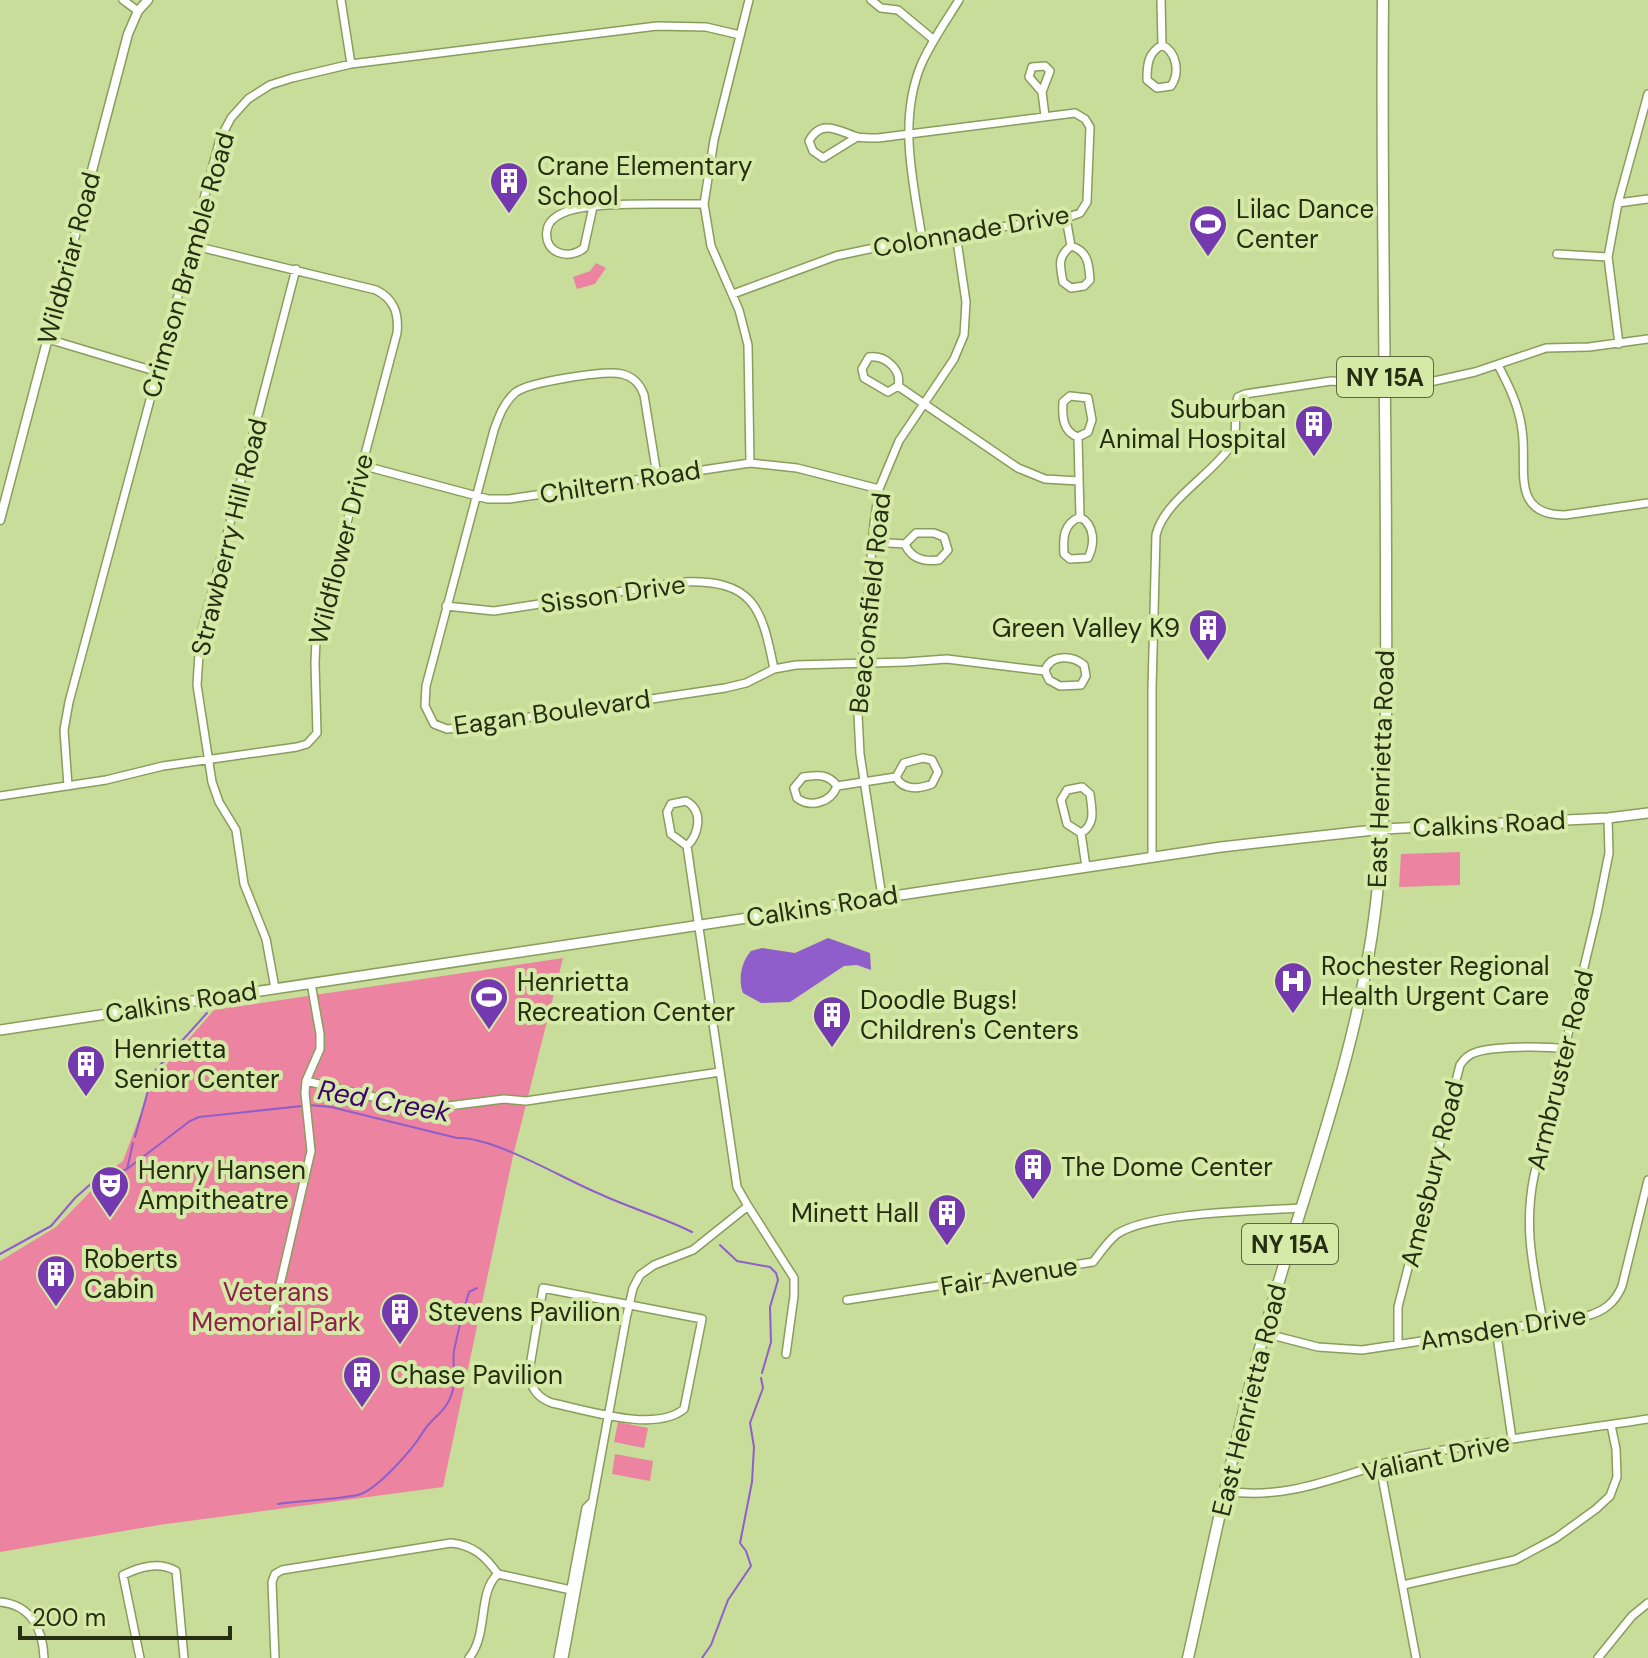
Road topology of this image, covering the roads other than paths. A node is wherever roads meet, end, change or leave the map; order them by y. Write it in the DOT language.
graph roads {
  1 [pos="123,0"];
  2 [pos="148,0"];
  3 [pos="341,0"];
  4 [pos="749,0"];
  5 [pos="871,0"];
  6 [pos="899,0"];
  7 [pos="959,0"];
  8 [pos="1161,0"];
  9 [pos="1383,0"];
  10 [pos="898,10"];
  11 [pos="138,11"];
  12 [pos="740,35"];
  13 [pos="934,40"];
  14 [pos="1162,45"];
  15 [pos="351,64"];
  16 [pos="1042,92"];
  17 [pos="1648,94"];
  18 [pos="1045,116"];
  19 [pos="908,136"];
  20 [pos="857,137"];
  21 [pos="1648,199"];
  22 [pos="1618,203"];
  23 [pos="704,204"];
  24 [pos="593,207"];
  25 [pos="1066,218"];
  26 [pos="956,234"];
  27 [pos="922,238"];
  28 [pos="191,245"];
  29 [pos="1071,246"];
  30 [pos="1557,254"];
  31 [pos="1608,257"];
  32 [pos="296,269"];
  33 [pos="733,294"];
  34 [pos="48,339"];
  35 [pos="1648,339"];
  36 [pos="1619,344"];
  37 [pos="1498,365"];
  38 [pos="158,372"];
  39 [pos="1385,385"];
  40 [pos="898,386"];
  41 [pos="923,403"];
  42 [pos="1078,437"];
  43 [pos="750,463"];
  44 [pos="361,465"];
  45 [pos="657,475"];
  46 [pos="1079,481"];
  47 [pos="879,489"];
  48 [pos="476,497"];
  49 [pos="1648,503"];
  50 [pos="1080,517"];
  51 [pos="0,520"];
  52 [pos="872,542"];
  53 [pos="905,544"];
  54 [pos="446,606"];
  55 [pos="862,663"];
  56 [pos="774,669"];
  57 [pos="1045,671"];
  58 [pos="207,759"];
  59 [pos="896,777"];
  60 [pos="865,782"];
  61 [pos="68,786"];
  62 [pos="837,786"];
  63 [pos="0,796"];
  64 [pos="1648,813"];
  65 [pos="1608,818"];
  66 [pos="1383,829"];
  67 [pos="1081,833"];
  68 [pos="687,846"];
  69 [pos="1152,856"];
  70 [pos="1086,867"];
  71 [pos="882,897"];
  72 [pos="697,926"];
  73 [pos="311,983"];
  74 [pos="275,988"];
  75 [pos="0,1030"];
  76 [pos="1564,1049"];
  77 [pos="720,1072"];
  78 [pos="306,1081"];
  79 [pos="1648,1180"];
  80 [pos="748,1206"];
  81 [pos="1300,1208"];
  82 [pos="847,1300"];
  83 [pos="629,1305"];
  84 [pos="273,1315"];
  85 [pos="1543,1322"];
  86 [pos="1496,1329"];
  87 [pos="1264,1333"];
  88 [pos="1398,1344"];
  89 [pos="786,1354"];
  90 [pos="608,1414"];
  91 [pos="1648,1419"];
  92 [pos="1611,1425"];
  93 [pos="1512,1439"];
  94 [pos="1380,1466"];
  95 [pos="1225,1491"];
  96 [pos="591,1503"];
  97 [pos="498,1574"];
  98 [pos="1403,1585"];
  99 [pos="571,1590"];
  100 [pos="0,1602"];
  101 [pos="1648,1603"];
  102 [pos="44,1658"];
  103 [pos="140,1658"];
  104 [pos="184,1658"];
  105 [pos="275,1658"];
  106 [pos="469,1658"];
  107 [pos="558,1658"];
  108 [pos="564,1658"];
  109 [pos="1188,1658"];
  110 [pos="1416,1658"];
  111 [pos="1598,1658"];
  1 -- 11 [label="street"];
  2 -- 11 [label="street, Wildbriar Road"];
  3 -- 15 [label="street"];
  4 -- 12 [label="street"];
  5 -- 10 [label="street"];
  6 -- 10 [label="street"];
  7 -- 13 [label="street"];
  8 -- 14 [label="street"];
  9 -- 39 [label="main road, East Henrietta Road / NY 15A"];
  10 -- 13 [label="street"];
  11 -- 34 [label="street, Wildbriar Road"];
  12 -- 15 [label="street, Crimson Bramble Road"];
  12 -- 23 [label="street"];
  13 -- 19 [label="street"];
  14 -- 14 [label="street"];
  15 -- 28 [label="street, Crimson Bramble Road"];
  16 -- 18 [label="street"];
  17 -- 22 [label="street"];
  18 -- 19 [label="street, Colonnade Drive"];
  18 -- 25 [label="street, Colonnade Drive"];
  19 -- 20 [label="street, Colonnade Drive"];
  19 -- 27 [label="street"];
  20 -- 20 [label="street, Colonnade Drive"];
  21 -- 22 [label="street"];
  22 -- 31 [label="street"];
  23 -- 24 [label="street"];
  23 -- 33 [label="street"];
  24 -- 24 [label="street"];
  25 -- 26 [label="street, Colonnade Drive"];
  25 -- 29 [label="street"];
  26 -- 27 [label="street, Colonnade Drive"];
  26 -- 41 [label="street, Beaconsfield Road"];
  27 -- 33 [label="street, Colonnade Drive"];
  28 -- 32 [label="street, Wildflower Drive"];
  28 -- 38 [label="street, Crimson Bramble Road"];
  29 -- 29 [label="street"];
  30 -- 31 [label="street"];
  31 -- 36 [label="street"];
  32 -- 44 [label="street, Wildflower Drive"];
  32 -- 58 [label="street, Strawberry Hill Road"];
  33 -- 43 [label="street"];
  34 -- 38 [label="street"];
  34 -- 51 [label="street, Wildbriar Road"];
  35 -- 36 [label="street"];
  36 -- 37 [label="street"];
  37 -- 39 [label="street"];
  37 -- 49 [label="street"];
  38 -- 61 [label="street, Crimson Bramble Road"];
  39 -- 66 [label="main road, East Henrietta Road / NY 15A"];
  39 -- 69 [label="street"];
  40 -- 40 [label="street"];
  40 -- 41 [label="street"];
  41 -- 46 [label="street"];
  41 -- 47 [label="street, Beaconsfield Road"];
  42 -- 42 [label="street"];
  42 -- 46 [label="street"];
  43 -- 45 [label="street, Chiltern Road"];
  43 -- 47 [label="street, Chiltern Road"];
  44 -- 48 [label="street, Chiltern Road"];
  44 -- 58 [label="street, Wildflower Drive"];
  45 -- 48 [label="street, Chiltern Road"];
  45 -- 48 [label="street, Eagan Boulevard"];
  46 -- 50 [label="street"];
  47 -- 52 [label="street, Beaconsfield Road"];
  48 -- 54 [label="street, Eagan Boulevard"];
  50 -- 50 [label="street"];
  52 -- 53 [label="street"];
  52 -- 55 [label="street, Beaconsfield Road"];
  53 -- 53 [label="street"];
  54 -- 56 [label="street, Sisson Drive"];
  54 -- 56 [label="street, Eagan Boulevard"];
  55 -- 56 [label="street, Eagan Boulevard"];
  55 -- 57 [label="street, Eagan Boulevard"];
  55 -- 60 [label="street, Beaconsfield Road"];
  57 -- 57 [label="street, Eagan Boulevard"];
  58 -- 61 [label="street, Wildflower Drive"];
  58 -- 74 [label="street, Strawberry Hill Road"];
  59 -- 59 [label="street"];
  59 -- 60 [label="street"];
  60 -- 62 [label="street"];
  60 -- 71 [label="street, Beaconsfield Road"];
  61 -- 63 [label="street, Wildflower Drive"];
  62 -- 62 [label="street"];
  64 -- 65 [label="main road, Calkins Road"];
  65 -- 66 [label="main road, Calkins Road"];
  65 -- 76 [label="street, Armbruster Road"];
  66 -- 69 [label="main road, Calkins Road"];
  66 -- 81 [label="main road, East Henrietta Road / NY 15A"];
  67 -- 67 [label="street"];
  67 -- 70 [label="street"];
  68 -- 68 [label="street"];
  68 -- 72 [label="street"];
  69 -- 70 [label="main road, Calkins Road"];
  70 -- 71 [label="main road, Calkins Road"];
  71 -- 72 [label="main road, Calkins Road"];
  72 -- 73 [label="main road, Calkins Road"];
  72 -- 77 [label="street"];
  73 -- 74 [label="main road, Calkins Road"];
  73 -- 78 [label="street"];
  74 -- 75 [label="main road, Calkins Road"];
  76 -- 85 [label="street, Armbruster Road"];
  76 -- 88 [label="street, Amesbury Road"];
  77 -- 78 [label="street"];
  77 -- 80 [label="street"];
  78 -- 84 [label="street"];
  79 -- 85 [label="street, Amsden Drive"];
  80 -- 83 [label="street"];
  80 -- 89 [label="street"];
  81 -- 82 [label="street, Fair Avenue"];
  81 -- 87 [label="main road, East Henrietta Road / NY 15A"];
  83 -- 90 [label="street"];
  83 -- 90 [label="street"];
  83 -- 90 [label="street"];
  85 -- 86 [label="street, Amsden Drive"];
  86 -- 88 [label="street, Amsden Drive"];
  86 -- 93 [label="street"];
  87 -- 88 [label="street, Amsden Drive"];
  87 -- 95 [label="main road, East Henrietta Road / NY 15A"];
  90 -- 96 [label="street"];
  91 -- 92 [label="street, Valiant Drive"];
  92 -- 93 [label="street, Valiant Drive"];
  92 -- 98 [label="street"];
  93 -- 94 [label="street, Valiant Drive"];
  94 -- 95 [label="street, Valiant Drive"];
  94 -- 98 [label="street"];
  95 -- 109 [label="main road, East Henrietta Road / NY 15A"];
  96 -- 99 [label="street"];
  96 -- 108 [label="street"];
  97 -- 99 [label="street"];
  97 -- 105 [label="street"];
  97 -- 106 [label="street"];
  98 -- 110 [label="street"];
  99 -- 107 [label="street"];
  100 -- 102 [label="street"];
  101 -- 111 [label="street"];
  103 -- 104 [label="street"];
}
